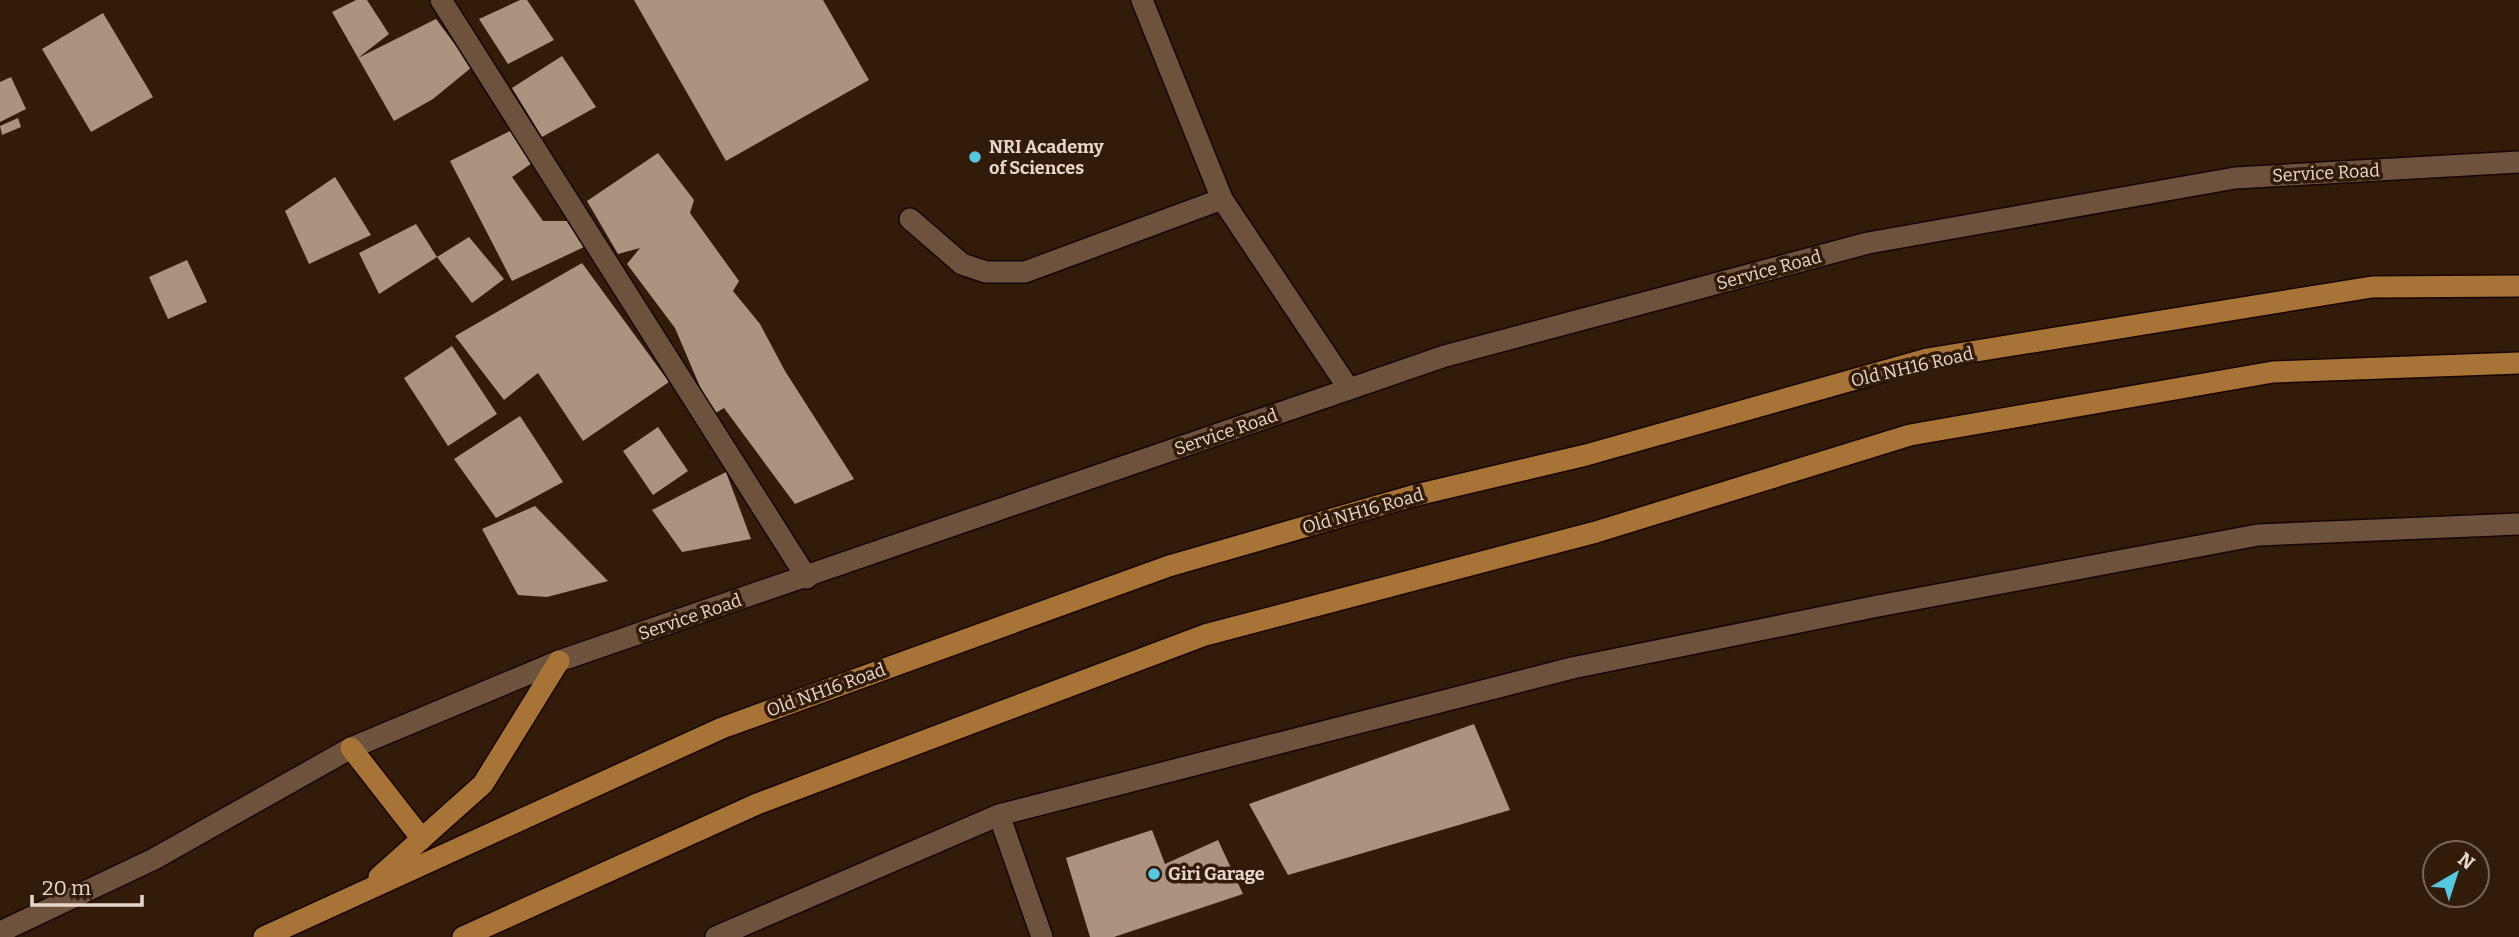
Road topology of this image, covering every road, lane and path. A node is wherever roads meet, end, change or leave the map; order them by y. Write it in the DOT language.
graph roads {
  1 [pos="441,0"];
  2 [pos="1142,0"];
  3 [pos="2519,162"];
  4 [pos="1222,199"];
  5 [pos="910,219"];
  6 [pos="2519,286"];
  7 [pos="2519,363"];
  8 [pos="1349,389"];
  9 [pos="2519,524"];
  10 [pos="807,578"];
  11 [pos="559,661"];
  12 [pos="351,748"];
  13 [pos="999,815"];
  14 [pos="422,839"];
  15 [pos="362,892"];
  16 [pos="0,932"];
  17 [pos="264,937"];
  18 [pos="463,937"];
  19 [pos="716,937"];
  20 [pos="1042,937"];
  1 -- 10 [label="street"];
  2 -- 4 [label="street"];
  3 -- 8 [label="street, Service Road"];
  4 -- 5 [label="street"];
  4 -- 8 [label="street"];
  6 -- 15 [label="main road, Old NH16 Road"];
  7 -- 18 [label="main road"];
  8 -- 10 [label="street, Service Road"];
  9 -- 13 [label="street"];
  10 -- 11 [label="street, Service Road"];
  11 -- 12 [label="street, Service Road"];
  11 -- 14 [label="main road"];
  12 -- 14 [label="main road"];
  12 -- 16 [label="street, Service Road"];
  13 -- 19 [label="street"];
  13 -- 20 [label="street"];
  14 -- 15 [label="main road"];
  15 -- 17 [label="main road, Old NH16 Road"];
}
